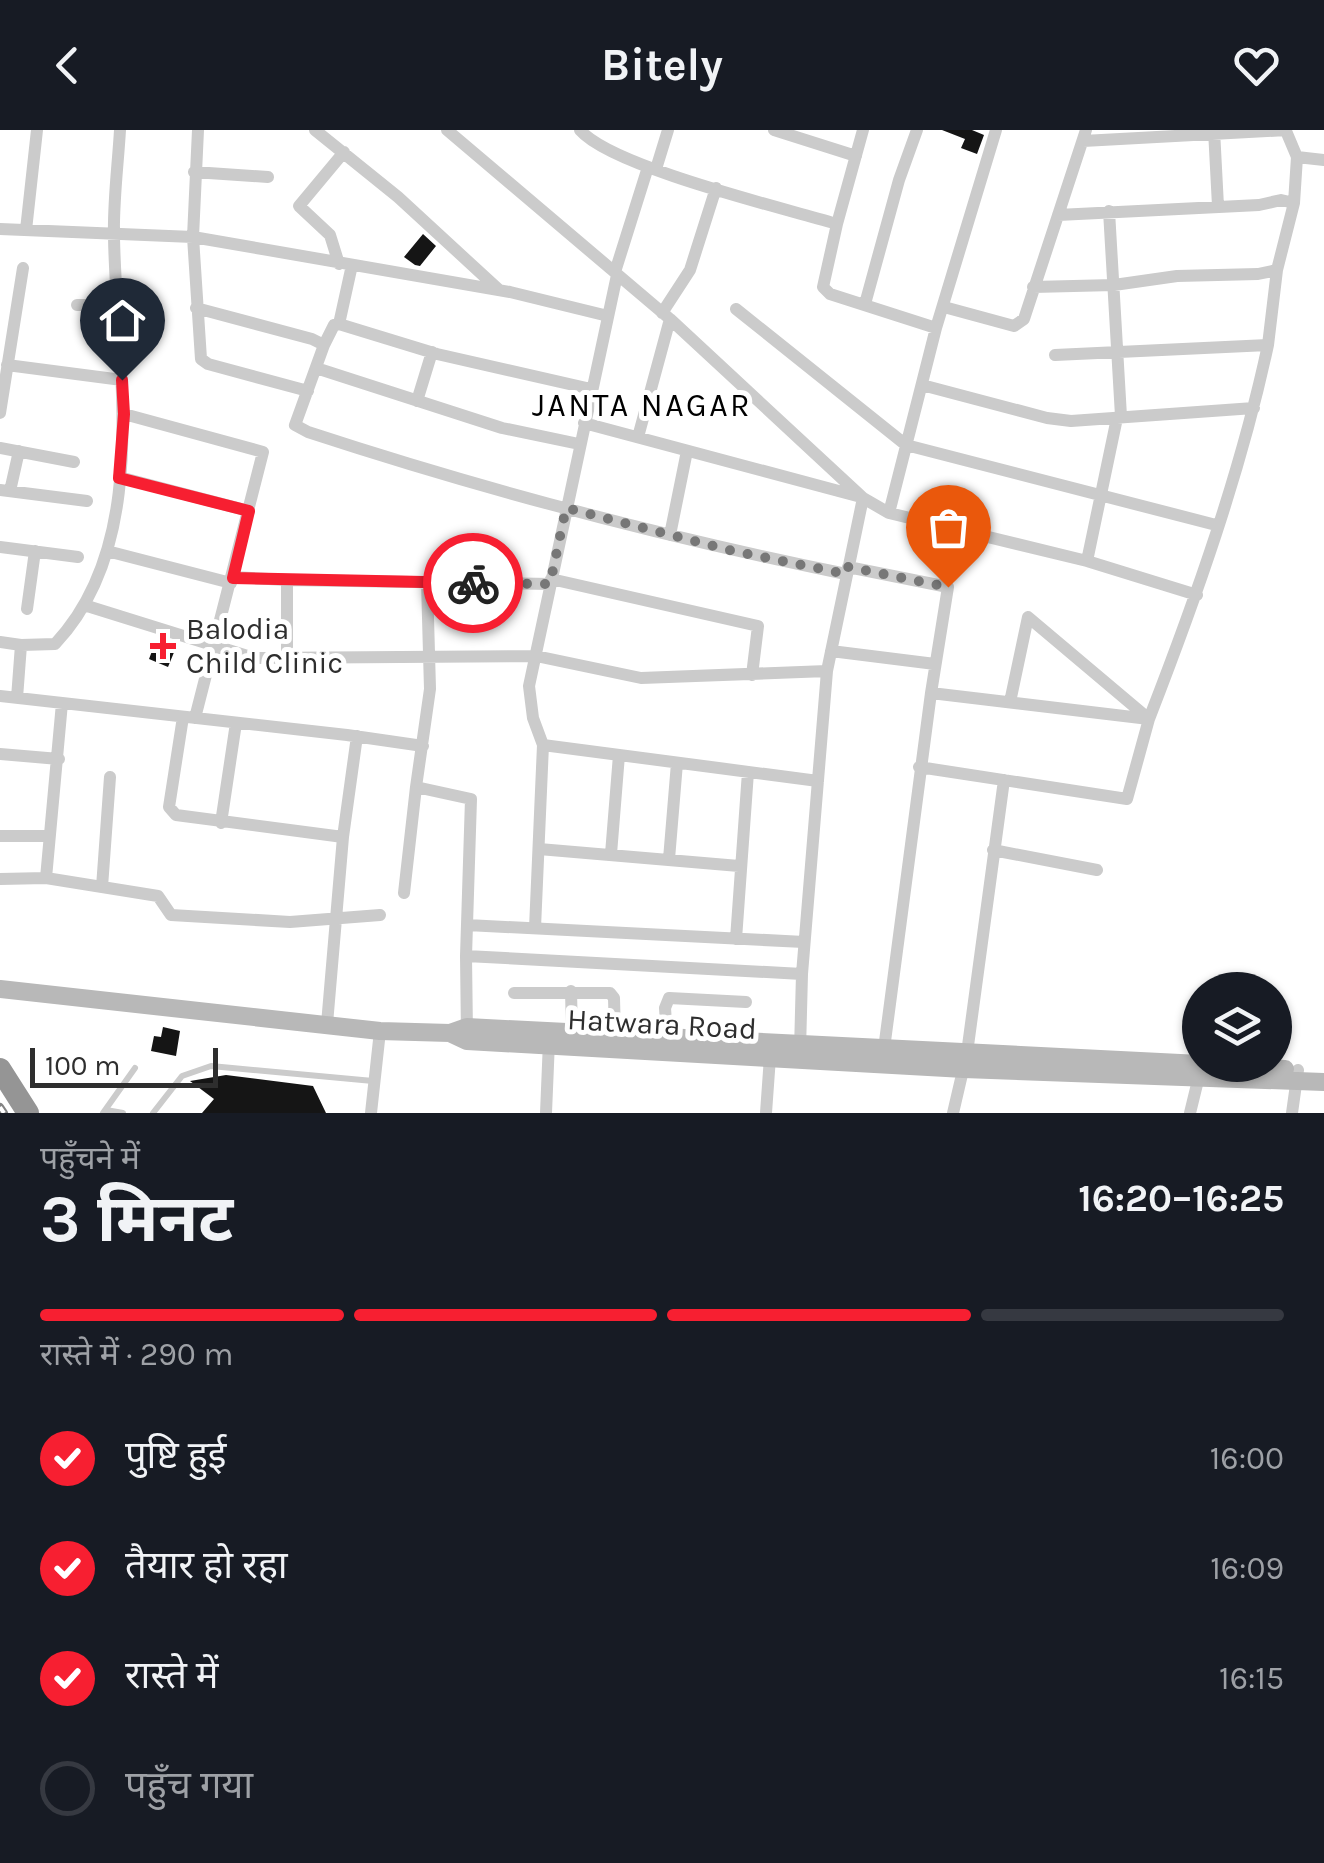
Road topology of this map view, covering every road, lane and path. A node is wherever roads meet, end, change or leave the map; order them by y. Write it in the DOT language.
graph roads {
  1 [pos="37,130"];
  2 [pos="120,130"];
  3 [pos="198,130"];
  4 [pos="315,130"];
  5 [pos="447,130"];
  6 [pos="580,130"];
  7 [pos="668,130"];
  8 [pos="774,130"];
  9 [pos="863,130"];
  10 [pos="917,130"];
  11 [pos="996,130"];
  12 [pos="1286,130"];
  13 [pos="1214,133"];
  14 [pos="1084,136"];
  15 [pos="344,152"];
  16 [pos="856,156"];
  17 [pos="1297,157"];
  18 [pos="1324,160"];
  19 [pos="652,168"];
  20 [pos="194,172"];
  21 [pos="268,177"];
  22 [pos="716,188"];
  23 [pos="1294,203"];
  24 [pos="1218,206"];
  25 [pos="1109,212"];
  26 [pos="1058,215"];
  27 [pos="837,224"];
  28 [pos="0,229"];
  29 [pos="26,230"];
  30 [pos="114,235"];
  31 [pos="193,237"];
  32 [pos="348,265"];
  33 [pos="23,268"];
  34 [pos="1278,270"];
  35 [pos="616,274"];
  36 [pos="1114,286"];
  37 [pos="1033,287"];
  38 [pos="500,290"];
  39 [pos="118,304"];
  40 [pos="865,304"];
  41 [pos="77,305"];
  42 [pos="944,307"];
  43 [pos="196,308"];
  44 [pos="736,309"];
  45 [pos="608,316"];
  46 [pos="666,316"];
  47 [pos="339,324"];
  48 [pos="936,328"];
  49 [pos="324,345"];
  50 [pos="1268,345"];
  51 [pos="432,352"];
  52 [pos="1117,352"];
  53 [pos="1056,355"];
  54 [pos="7,366"];
  55 [pos="316,368"];
  56 [pos="122,380"];
  57 [pos="922,384"];
  58 [pos="591,390"];
  59 [pos="308,391"];
  60 [pos="417,402"];
  61 [pos="1254,408"];
  62 [pos="0,413"];
  63 [pos="124,414"];
  64 [pos="1119,417"];
  65 [pos="584,423"];
  66 [pos="638,438"];
  67 [pos="579,444"];
  68 [pos="906,445"];
  69 [pos="0,448"];
  70 [pos="688,451"];
  71 [pos="19,452"];
  72 [pos="74,462"];
  73 [pos="119,478"];
  74 [pos="5,491"];
  75 [pos="1103,494"];
  76 [pos="863,498"];
  77 [pos="87,501"];
  78 [pos="566,508"];
  79 [pos="249,511"];
  80 [pos="889,513"];
  81 [pos="1216,525"];
  82 [pos="670,535"];
  83 [pos="0,547"];
  84 [pos="35,551"];
  85 [pos="107,551"];
  86 [pos="78,557"];
  87 [pos="1087,561"];
  88 [pos="847,570"];
  89 [pos="232,580"];
  90 [pos="287,580"];
  91 [pos="426,582"];
  92 [pos="551,582"];
  93 [pos="1196,595"];
  94 [pos="84,604"];
  95 [pos="28,609"];
  96 [pos="0,642"];
  97 [pos="214,644"];
  98 [pos="21,646"];
  99 [pos="831,651"];
  100 [pos="427,656"];
  101 [pos="536,656"];
  102 [pos="287,657"];
  103 [pos="935,664"];
  104 [pos="827,671"];
  105 [pos="752,675"];
  106 [pos="931,693"];
  107 [pos="0,696"];
  108 [pos="17,698"];
  109 [pos="1010,702"];
  110 [pos="62,703"];
  111 [pos="189,717"];
  112 [pos="1149,718"];
  113 [pos="236,723"];
  114 [pos="357,736"];
  115 [pos="543,745"];
  116 [pos="423,746"];
  117 [pos="0,754"];
  118 [pos="619,756"];
  119 [pos="59,759"];
  120 [pos="677,764"];
  121 [pos="920,767"];
  122 [pos="748,772"];
  123 [pos="110,778"];
  124 [pos="1004,780"];
  125 [pos="818,781"];
  126 [pos="416,787"];
  127 [pos="221,823"];
  128 [pos="0,836"];
  129 [pos="48,836"];
  130 [pos="343,838"];
  131 [pos="539,849"];
  132 [pos="993,850"];
  133 [pos="611,854"];
  134 [pos="669,860"];
  135 [pos="739,866"];
  136 [pos="1097,870"];
  137 [pos="0,878"];
  138 [pos="46,878"];
  139 [pos="102,887"];
  140 [pos="404,893"];
  141 [pos="380,915"];
  142 [pos="335,920"];
  143 [pos="467,925"];
  144 [pos="534,928"];
  145 [pos="736,939"];
  146 [pos="804,942"];
  147 [pos="466,956"];
  148 [pos="802,974"];
  149 [pos="0,990"];
  150 [pos="571,991"];
  151 [pos="514,993"];
  152 [pos="746,1002"];
  153 [pos="327,1024"];
  154 [pos="380,1031"];
  155 [pos="572,1033"];
  156 [pos="461,1034"];
  157 [pos="616,1035"];
  158 [pos="667,1037"];
  159 [pos="549,1039"];
  160 [pos="884,1049"];
  161 [pos="800,1052"];
  162 [pos="770,1058"];
  163 [pos="965,1061"];
  164 [pos="136,1068"];
  165 [pos="1182,1068"];
  166 [pos="0,1069"];
  167 [pos="1324,1071"];
  168 [pos="1292,1075"];
  169 [pos="1292,1076"];
  170 [pos="1298,1076"];
  171 [pos="374,1081"];
  172 [pos="1197,1082"];
  173 [pos="1324,1082"];
  174 [pos="0,1094"];
  175 [pos="105,1111"];
  176 [pos="12,1113"];
  177 [pos="28,1113"];
  178 [pos="123,1113"];
  179 [pos="153,1113"];
  180 [pos="372,1113"];
  181 [pos="546,1113"];
  182 [pos="766,1113"];
  183 [pos="952,1113"];
  184 [pos="1190,1113"];
  185 [pos="1292,1113"];
  1 -- 29 [label="street"];
  2 -- 30 [label="street"];
  3 -- 20 [label="street"];
  4 -- 15 [label="street"];
  5 -- 35 [label="street"];
  6 -- 19 [label="street"];
  7 -- 19 [label="street"];
  8 -- 16 [label="street"];
  9 -- 16 [label="street"];
  10 -- 40 [label="street"];
  11 -- 42 [label="street"];
  12 -- 13 [label="street"];
  12 -- 17 [label="street"];
  13 -- 14 [label="street"];
  13 -- 24 [label="street"];
  14 -- 26 [label="street"];
  15 -- 32 [label="street"];
  15 -- 38 [label="street"];
  16 -- 27 [label="street"];
  17 -- 18 [label="street"];
  17 -- 23 [label="street"];
  19 -- 22 [label="street"];
  19 -- 35 [label="street"];
  20 -- 21 [label="street"];
  20 -- 31 [label="street"];
  22 -- 27 [label="street"];
  22 -- 46 [label="street"];
  23 -- 24 [label="street"];
  23 -- 34 [label="street"];
  24 -- 25 [label="street"];
  25 -- 26 [label="street"];
  25 -- 36 [label="street"];
  26 -- 37 [label="street"];
  27 -- 40 [label="street"];
  28 -- 29 [label="street"];
  29 -- 30 [label="street"];
  30 -- 31 [label="street"];
  30 -- 39 [label="street"];
  31 -- 32 [label="street"];
  31 -- 43 [label="street"];
  32 -- 38 [label="street"];
  32 -- 47 [label="street"];
  33 -- 54 [label="street"];
  34 -- 36 [label="street"];
  34 -- 50 [label="street"];
  35 -- 45 [label="street"];
  35 -- 46 [label="street"];
  36 -- 37 [label="street"];
  36 -- 52 [label="street"];
  37 -- 42 [label="street"];
  38 -- 45 [label="street"];
  39 -- 41 [label="street"];
  39 -- 56 [label="street"];
  40 -- 48 [label="street"];
  42 -- 48 [label="street"];
  43 -- 49 [label="street"];
  43 -- 59 [label="street"];
  44 -- 68 [label="street"];
  45 -- 58 [label="street"];
  46 -- 66 [label="street"];
  46 -- 76 [label="street"];
  47 -- 49 [label="street"];
  47 -- 51 [label="street"];
  48 -- 57 [label="street"];
  49 -- 55 [label="street"];
  50 -- 52 [label="street"];
  50 -- 61 [label="street"];
  51 -- 58 [label="street"];
  51 -- 60 [label="street"];
  52 -- 53 [label="street"];
  52 -- 64 [label="street"];
  54 -- 56 [label="street"];
  54 -- 62 [label="street"];
  55 -- 59 [label="street"];
  55 -- 60 [label="street"];
  56 -- 63 [label="street"];
  57 -- 64 [label="street"];
  57 -- 68 [label="street"];
  58 -- 65 [label="street"];
  59 -- 78 [label="street"];
  60 -- 67 [label="street"];
  61 -- 64 [label="street"];
  61 -- 81 [label="street"];
  63 -- 73 [label="street"];
  63 -- 79 [label="street"];
  64 -- 75 [label="street"];
  65 -- 66 [label="street"];
  65 -- 67 [label="street"];
  66 -- 70 [label="street"];
  67 -- 78 [label="street"];
  68 -- 75 [label="street"];
  68 -- 80 [label="street"];
  69 -- 71 [label="street"];
  70 -- 76 [label="street"];
  70 -- 82 [label="street"];
  71 -- 72 [label="street"];
  71 -- 74 [label="street"];
  73 -- 79 [label="street"];
  73 -- 85 [label="street"];
  74 -- 77 [label="street"];
  75 -- 81 [label="street"];
  75 -- 87 [label="street"];
  76 -- 80 [label="street"];
  76 -- 88 [label="street"];
  78 -- 82 [label="street"];
  78 -- 92 [label="street"];
  79 -- 89 [label="street"];
  80 -- 87 [label="street"];
  81 -- 93 [label="street"];
  82 -- 88 [label="street"];
  83 -- 84 [label="street"];
  84 -- 86 [label="street"];
  84 -- 95 [label="street"];
  85 -- 89 [label="street"];
  85 -- 94 [label="street"];
  87 -- 93 [label="street"];
  88 -- 99 [label="street"];
  88 -- 103 [label="street"];
  89 -- 90 [label="street"];
  89 -- 97 [label="street"];
  90 -- 91 [label="street"];
  90 -- 102 [label="street"];
  91 -- 92 [label="street"];
  91 -- 100 [label="street"];
  92 -- 101 [label="street"];
  92 -- 105 [label="street"];
  93 -- 112 [label="street"];
  94 -- 97 [label="street"];
  94 -- 98 [label="street"];
  96 -- 98 [label="street"];
  97 -- 102 [label="street"];
  97 -- 111 [label="street"];
  98 -- 108 [label="street"];
  99 -- 103 [label="street"];
  99 -- 104 [label="street"];
  100 -- 101 [label="street"];
  100 -- 102 [label="street"];
  100 -- 116 [label="street"];
  101 -- 105 [label="street"];
  101 -- 115 [label="street"];
  103 -- 106 [label="street"];
  104 -- 105 [label="street"];
  104 -- 125 [label="street"];
  106 -- 109 [label="street"];
  106 -- 121 [label="street"];
  107 -- 108 [label="street"];
  108 -- 110 [label="street"];
  109 -- 112 [label="street"];
  109 -- 112 [label="street"];
  110 -- 111 [label="street"];
  110 -- 119 [label="street"];
  111 -- 113 [label="street"];
  111 -- 127 [label="street"];
  112 -- 124 [label="street"];
  113 -- 114 [label="street"];
  113 -- 127 [label="street"];
  114 -- 116 [label="street"];
  114 -- 130 [label="street"];
  115 -- 118 [label="street"];
  115 -- 131 [label="street"];
  116 -- 126 [label="street"];
  117 -- 119 [label="street"];
  118 -- 120 [label="street"];
  118 -- 133 [label="street"];
  119 -- 129 [label="street"];
  120 -- 122 [label="street"];
  120 -- 134 [label="street"];
  121 -- 124 [label="street"];
  121 -- 160 [label="street"];
  122 -- 125 [label="street"];
  122 -- 135 [label="street"];
  123 -- 139 [label="street"];
  124 -- 132 [label="street"];
  125 -- 146 [label="street"];
  126 -- 140 [label="street"];
  126 -- 143 [label="street"];
  127 -- 130 [label="street"];
  128 -- 129 [label="street"];
  129 -- 138 [label="street"];
  130 -- 142 [label="street"];
  131 -- 133 [label="street"];
  131 -- 144 [label="street"];
  132 -- 136 [label="street"];
  132 -- 163 [label="street"];
  133 -- 134 [label="street"];
  134 -- 135 [label="street"];
  135 -- 145 [label="street"];
  137 -- 138 [label="street"];
  138 -- 139 [label="street"];
  139 -- 142 [label="street"];
  141 -- 142 [label="street"];
  142 -- 153 [label="street"];
  143 -- 144 [label="street"];
  143 -- 147 [label="street"];
  144 -- 145 [label="street"];
  145 -- 146 [label="street"];
  146 -- 148 [label="street"];
  147 -- 148 [label="street"];
  147 -- 156 [label="street"];
  148 -- 161 [label="street"];
  149 -- 153 [label="street, Hatwara Road"];
  150 -- 151 [label="street"];
  150 -- 155 [label="street"];
  150 -- 157 [label="street"];
  152 -- 158 [label="street"];
  153 -- 154 [label="street, Hatwara Road"];
  154 -- 156 [label="street, Hatwara Road"];
  154 -- 171 [label="street"];
  155 -- 157 [label="street"];
  155 -- 159 [label="street"];
  156 -- 159 [label="street, Hatwara Road"];
  157 -- 158 [label="street"];
  158 -- 161 [label="street"];
  159 -- 162 [label="street, Hatwara Road"];
  159 -- 181 [label="street"];
  160 -- 161 [label="street"];
  160 -- 163 [label="street"];
  161 -- 162 [label="street, Hatwara Road"];
  161 -- 163 [label="street, Hatwara Road"];
  162 -- 182 [label="street"];
  163 -- 165 [label="street, Hatwara Road"];
  163 -- 183 [label="street"];
  164 -- 175 [label="lane"];
  166 -- 177 [label="highway"];
  167 -- 170 [label="street"];
  168 -- 170 [label="street"];
  169 -- 170 [label="street, Hatwara Road"];
  170 -- 173 [label="street, Hatwara Road"];
  170 -- 185 [label="street"];
  171 -- 179 [label="lane"];
  171 -- 180 [label="street"];
  172 -- 184 [label="street"];
  174 -- 176 [label="highway"];
  175 -- 178 [label="lane"];
}
